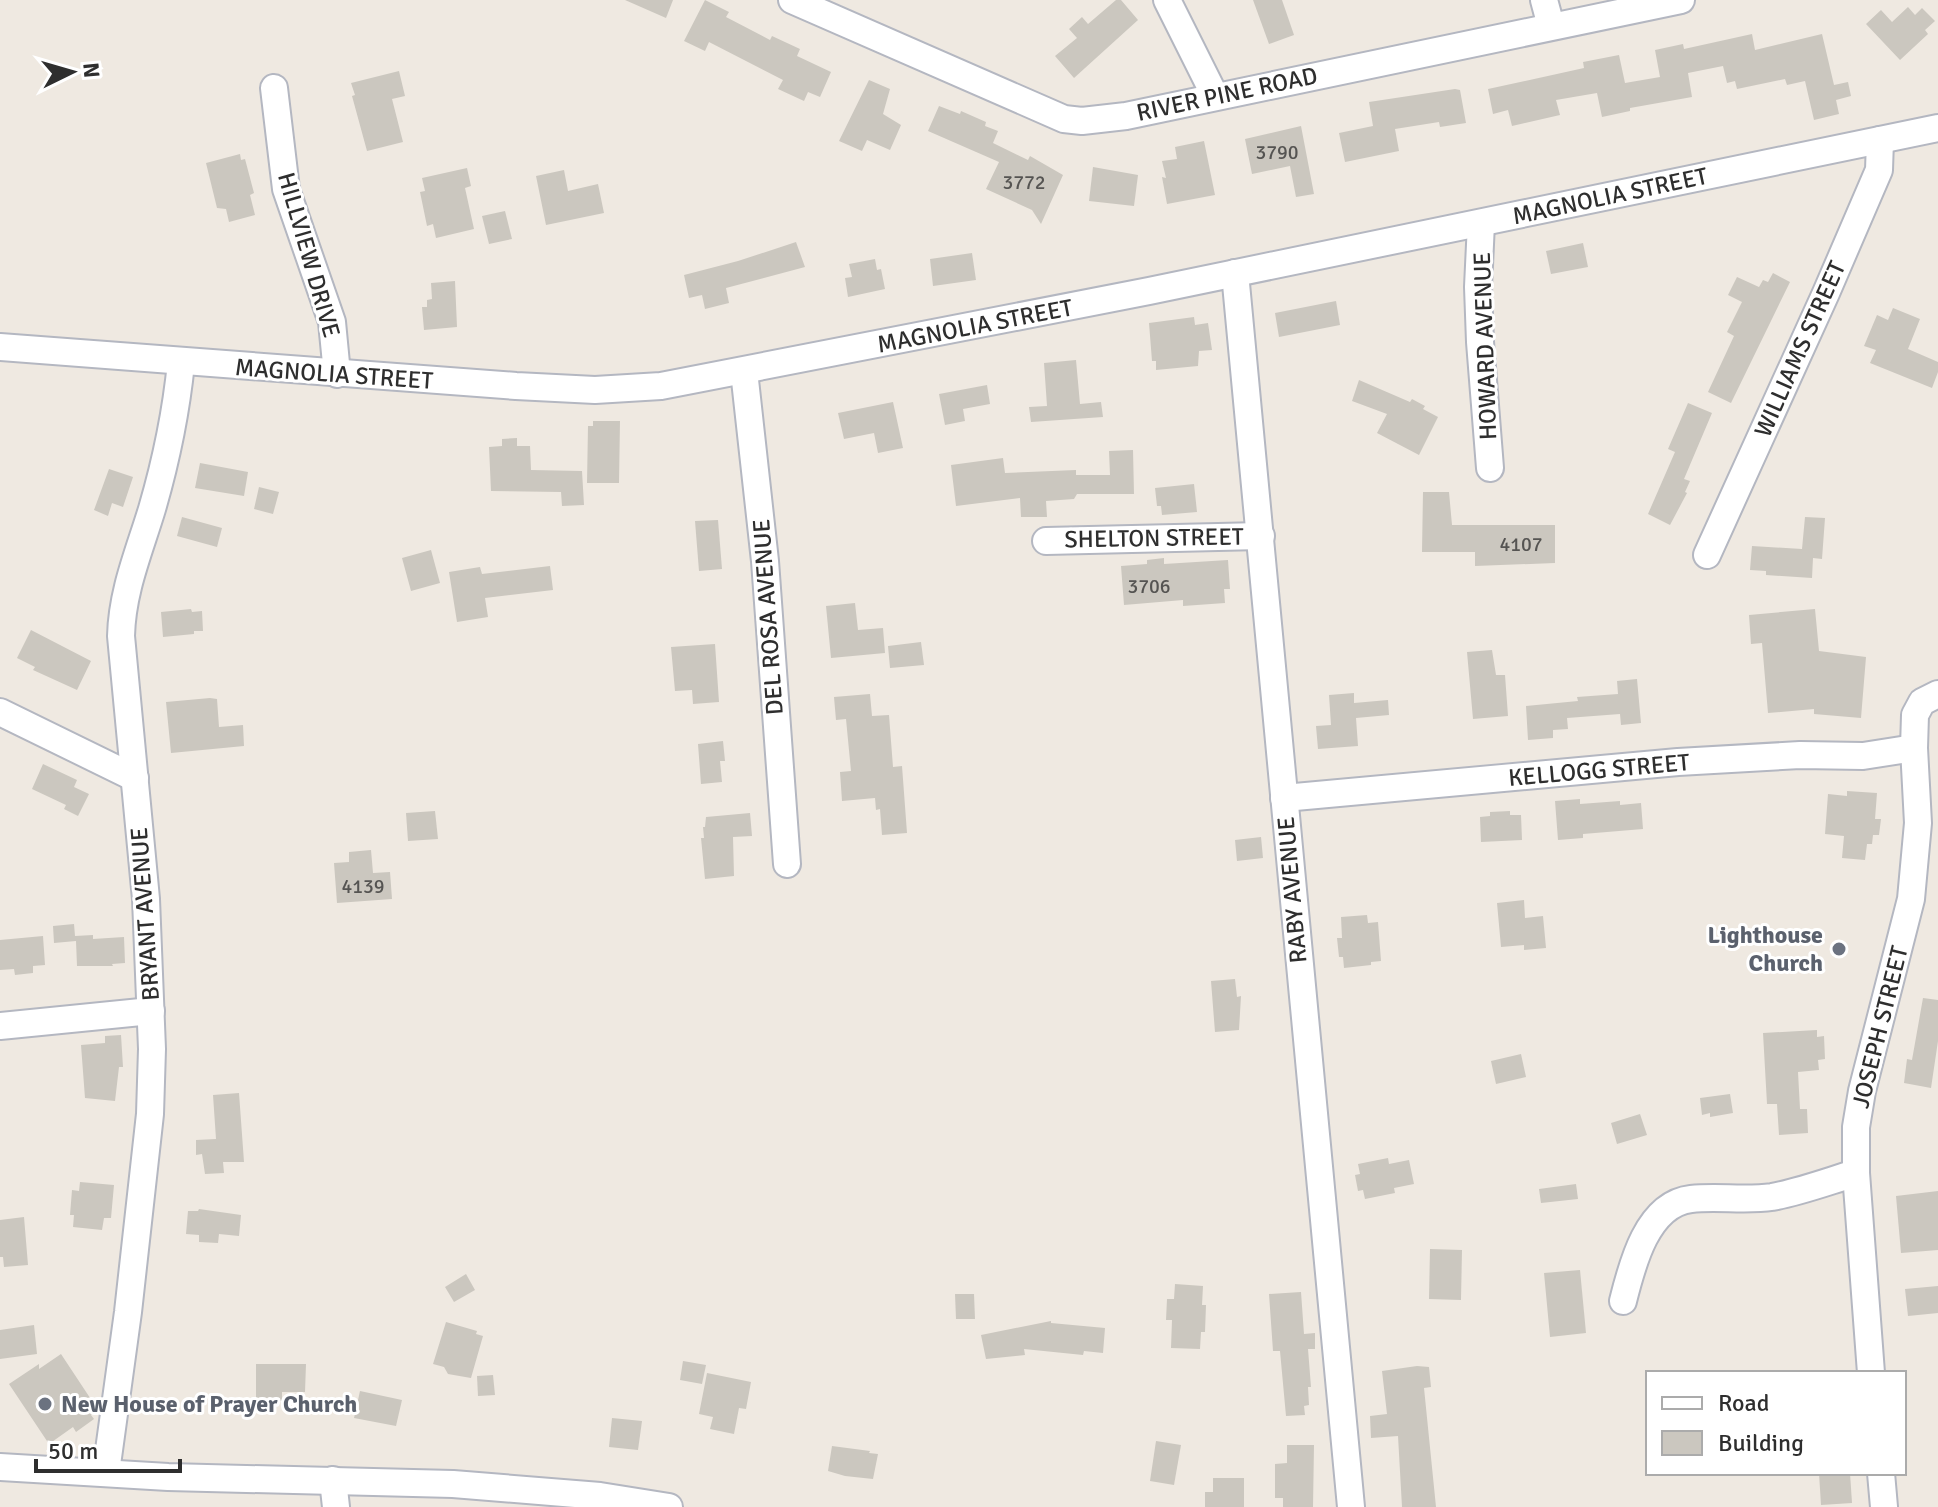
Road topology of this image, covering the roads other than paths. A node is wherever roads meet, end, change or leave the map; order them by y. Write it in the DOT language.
graph roads {
  1 [pos="792,0"];
  2 [pos="1167,0"];
  3 [pos="1544,0"];
  4 [pos="1681,0"];
  5 [pos="1551,26"];
  6 [pos="274,88"];
  7 [pos="1215,96"];
  8 [pos="1938,128"];
  9 [pos="1880,140"];
  10 [pos="1481,223"];
  11 [pos="1235,273"];
  12 [pos="0,347"];
  13 [pos="181,363"];
  14 [pos="744,371"];
  15 [pos="337,374"];
  16 [pos="1490,468"];
  17 [pos="1261,536"];
  18 [pos="1046,541"];
  19 [pos="1707,555"];
  20 [pos="1938,694"];
  21 [pos="0,712"];
  22 [pos="1914,748"];
  23 [pos="135,778"];
  24 [pos="1284,798"];
  25 [pos="787,864"];
  26 [pos="151,1011"];
  27 [pos="0,1026"];
  28 [pos="1856,1173"];
  29 [pos="1623,1301"];
  30 [pos="1871,1371"];
  31 [pos="0,1467"];
  32 [pos="106,1472"];
  33 [pos="1881,1475"];
  34 [pos="333,1480"];
  35 [pos="336,1507"];
  36 [pos="669,1507"];
  37 [pos="1351,1507"];
  38 [pos="1884,1507"];
  1 -- 7 [label="street, RIVER PINE ROAD"];
  2 -- 7 [label="street"];
  3 -- 5 [label="street"];
  4 -- 5 [label="street, RIVER PINE ROAD"];
  5 -- 7 [label="street, RIVER PINE ROAD"];
  6 -- 15 [label="street, HILLVIEW DRIVE"];
  8 -- 9 [label="street, MAGNOLIA STREET"];
  9 -- 10 [label="street, MAGNOLIA STREET"];
  9 -- 19 [label="street, WILLIAMS STREET"];
  10 -- 11 [label="street, MAGNOLIA STREET"];
  10 -- 16 [label="street, HOWARD AVENUE"];
  11 -- 14 [label="street, MAGNOLIA STREET"];
  11 -- 17 [label="street, RABY AVENUE"];
  12 -- 13 [label="street, MAGNOLIA STREET"];
  13 -- 15 [label="street, MAGNOLIA STREET"];
  13 -- 23 [label="street, BRYANT AVENUE"];
  14 -- 15 [label="street, MAGNOLIA STREET"];
  14 -- 25 [label="street, DEL ROSA AVENUE"];
  17 -- 18 [label="street, SHELTON STREET"];
  17 -- 24 [label="street, RABY AVENUE"];
  20 -- 22 [label="street, JOSEPH STREET"];
  21 -- 23 [label="street"];
  22 -- 24 [label="street, KELLOGG STREET"];
  22 -- 28 [label="street, JOSEPH STREET"];
  23 -- 26 [label="street, BRYANT AVENUE"];
  24 -- 37 [label="street, RABY AVENUE"];
  26 -- 27 [label="street"];
  26 -- 32 [label="street, BRYANT AVENUE"];
  28 -- 29 [label="street"];
  28 -- 30 [label="street, JOSEPH STREET"];
  31 -- 32 [label="street"];
  32 -- 34 [label="street"];
  33 -- 38 [label="street"];
  34 -- 35 [label="street"];
  34 -- 36 [label="street"];
}
